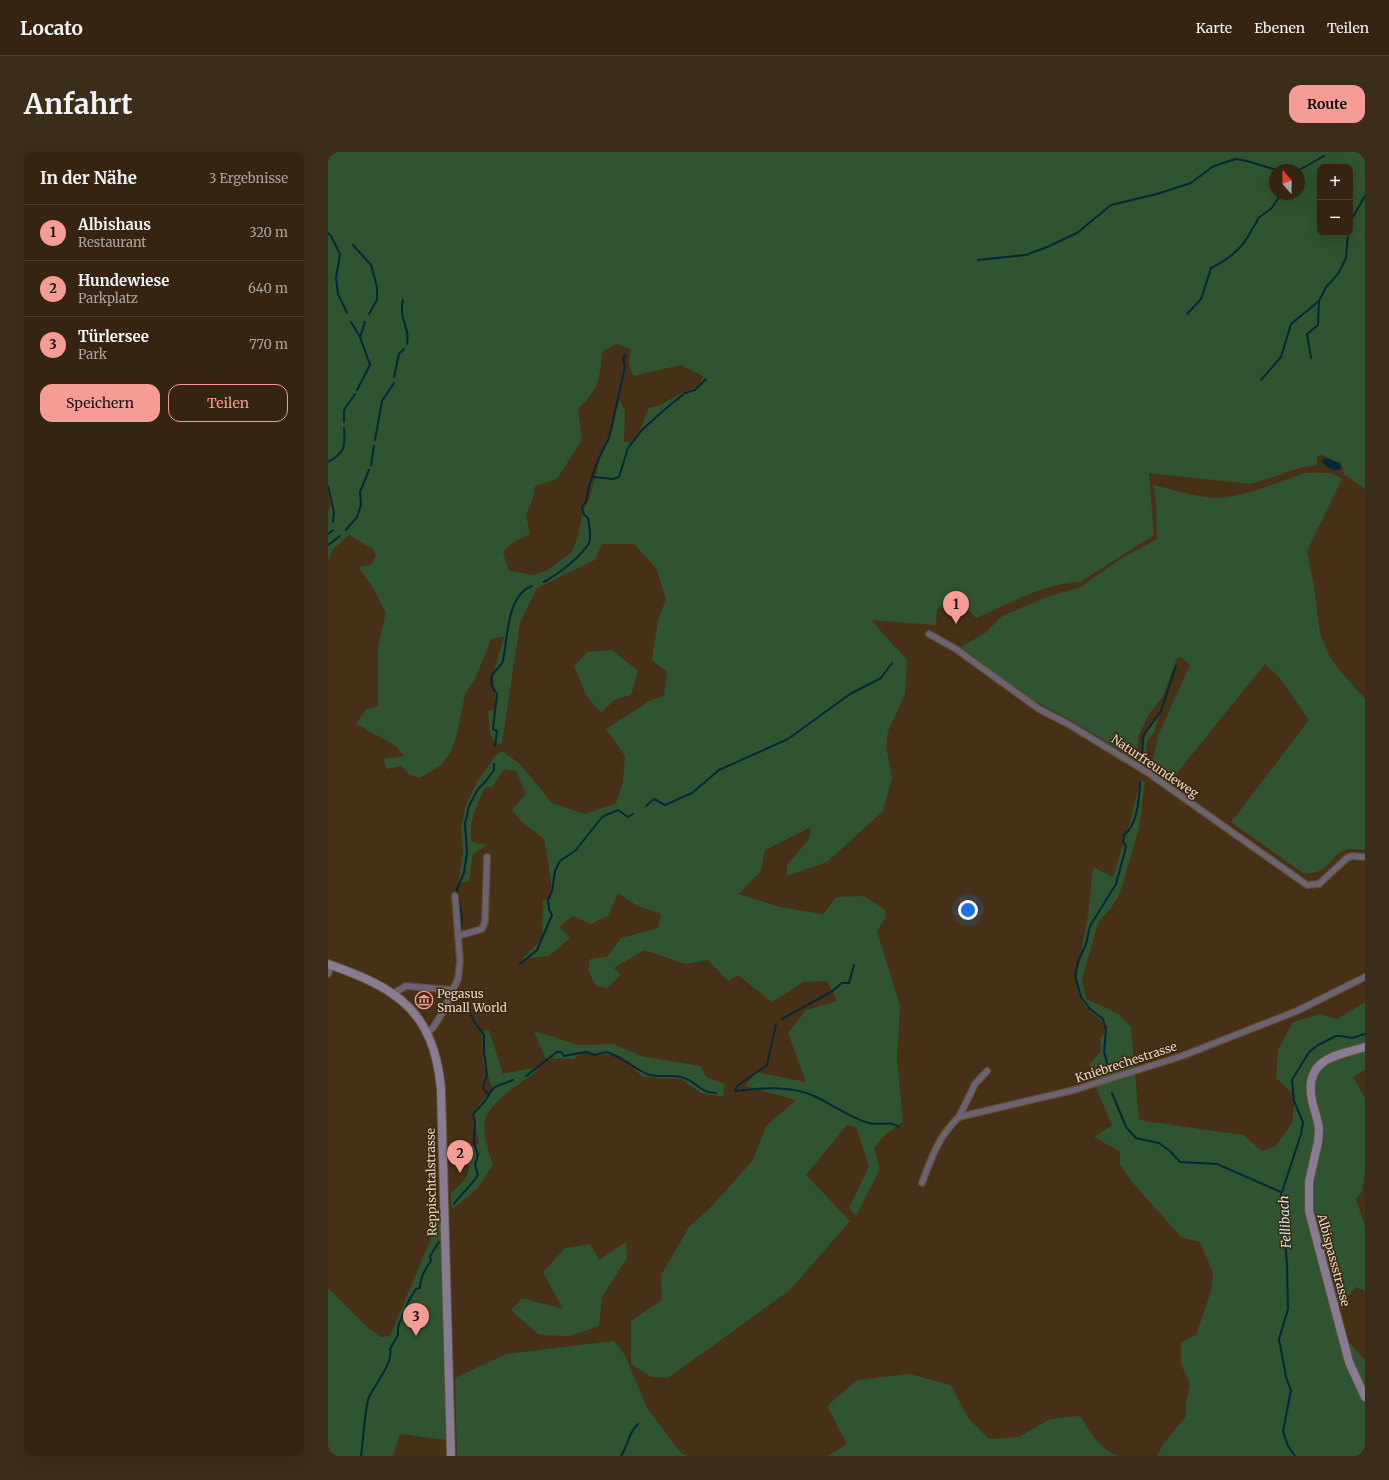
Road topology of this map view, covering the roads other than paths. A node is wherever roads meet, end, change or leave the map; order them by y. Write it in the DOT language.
graph roads {
  1 [pos="929,634"];
  2 [pos="488,857"];
  3 [pos="1365,857"];
  4 [pos="455,896"];
  5 [pos="458,936"];
  6 [pos="330,964"];
  7 [pos="328,974"];
  8 [pos="1365,977"];
  9 [pos="452,990"];
  10 [pos="394,993"];
  11 [pos="427,1032"];
  12 [pos="1365,1047"];
  13 [pos="987,1071"];
  14 [pos="959,1117"];
  15 [pos="922,1183"];
  16 [pos="1365,1397"];
  17 [pos="451,1456"];
  1 -- 3 [label="street, Naturfreundeweg"];
  2 -- 5 [label="street"];
  4 -- 5 [label="street"];
  5 -- 9 [label="street"];
  6 -- 7 [label="street"];
  6 -- 10 [label="main road, Reppischtalstrasse"];
  8 -- 14 [label="street, Kniebrechestrasse"];
  9 -- 10 [label="street"];
  9 -- 11 [label="street"];
  10 -- 11 [label="main road, Reppischtalstrasse"];
  11 -- 17 [label="main road, Reppischtalstrasse"];
  12 -- 16 [label="main road, Albispassstrasse"];
  13 -- 14 [label="street"];
  14 -- 15 [label="street"];
}
